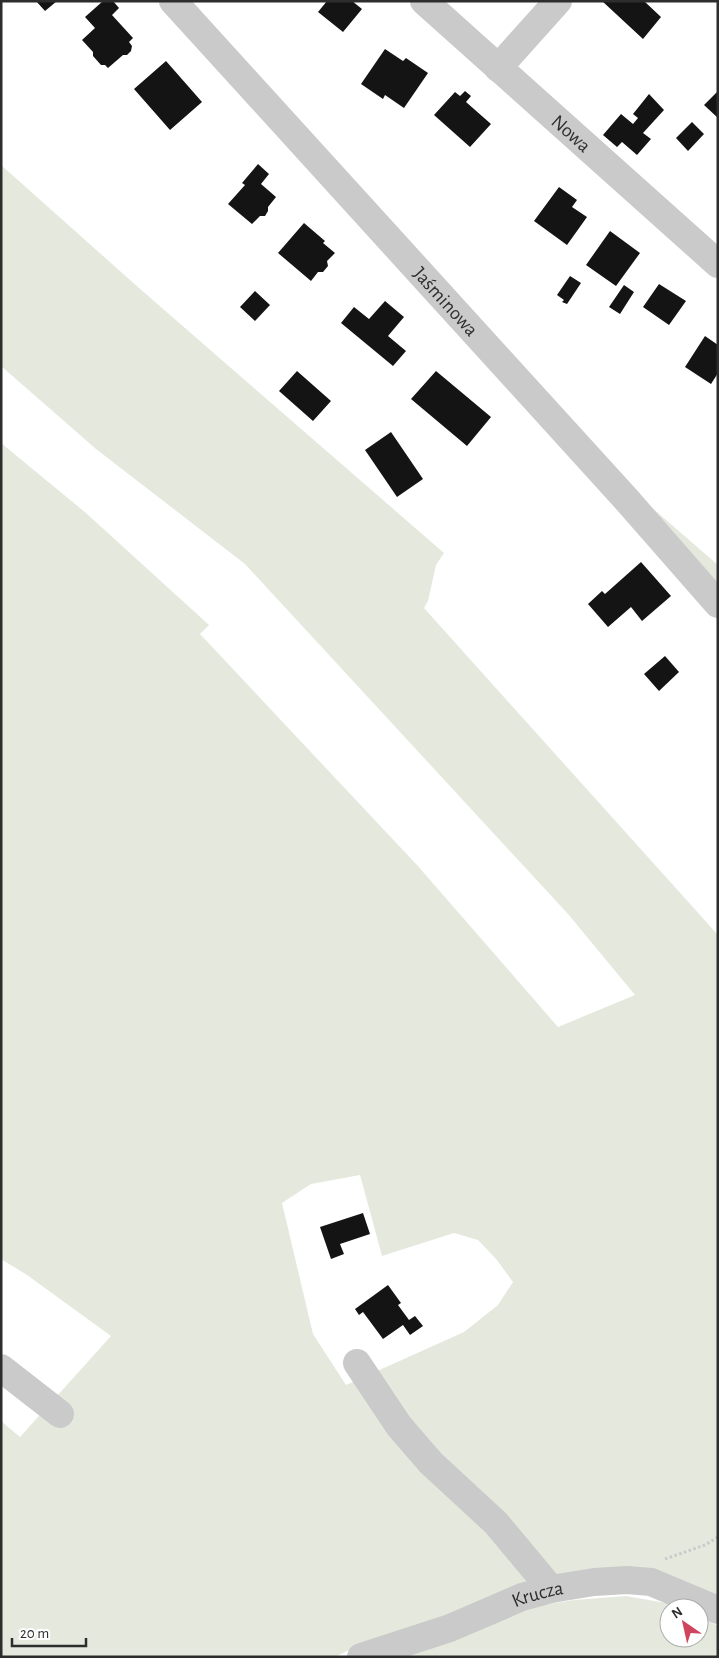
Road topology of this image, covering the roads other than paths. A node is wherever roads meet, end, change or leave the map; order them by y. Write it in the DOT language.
graph roads {
  1 [pos="174,1"];
  2 [pos="424,1"];
  3 [pos="558,1"];
  4 [pos="498,68"];
  5 [pos="718,264"];
  6 [pos="718,604"];
  7 [pos="357,1363"];
  8 [pos="1,1368"];
  9 [pos="60,1414"];
  10 [pos="551,1589"];
  11 [pos="718,1610"];
  12 [pos="362,1657"];
  1 -- 6 [label="street, Jaśminowa"];
  2 -- 4 [label="street, Nowa"];
  3 -- 4 [label="street"];
  4 -- 5 [label="street, Nowa"];
  7 -- 10 [label="street"];
  8 -- 9 [label="street"];
  10 -- 11 [label="street, Krucza"];
  10 -- 12 [label="street, Krucza"];
}
